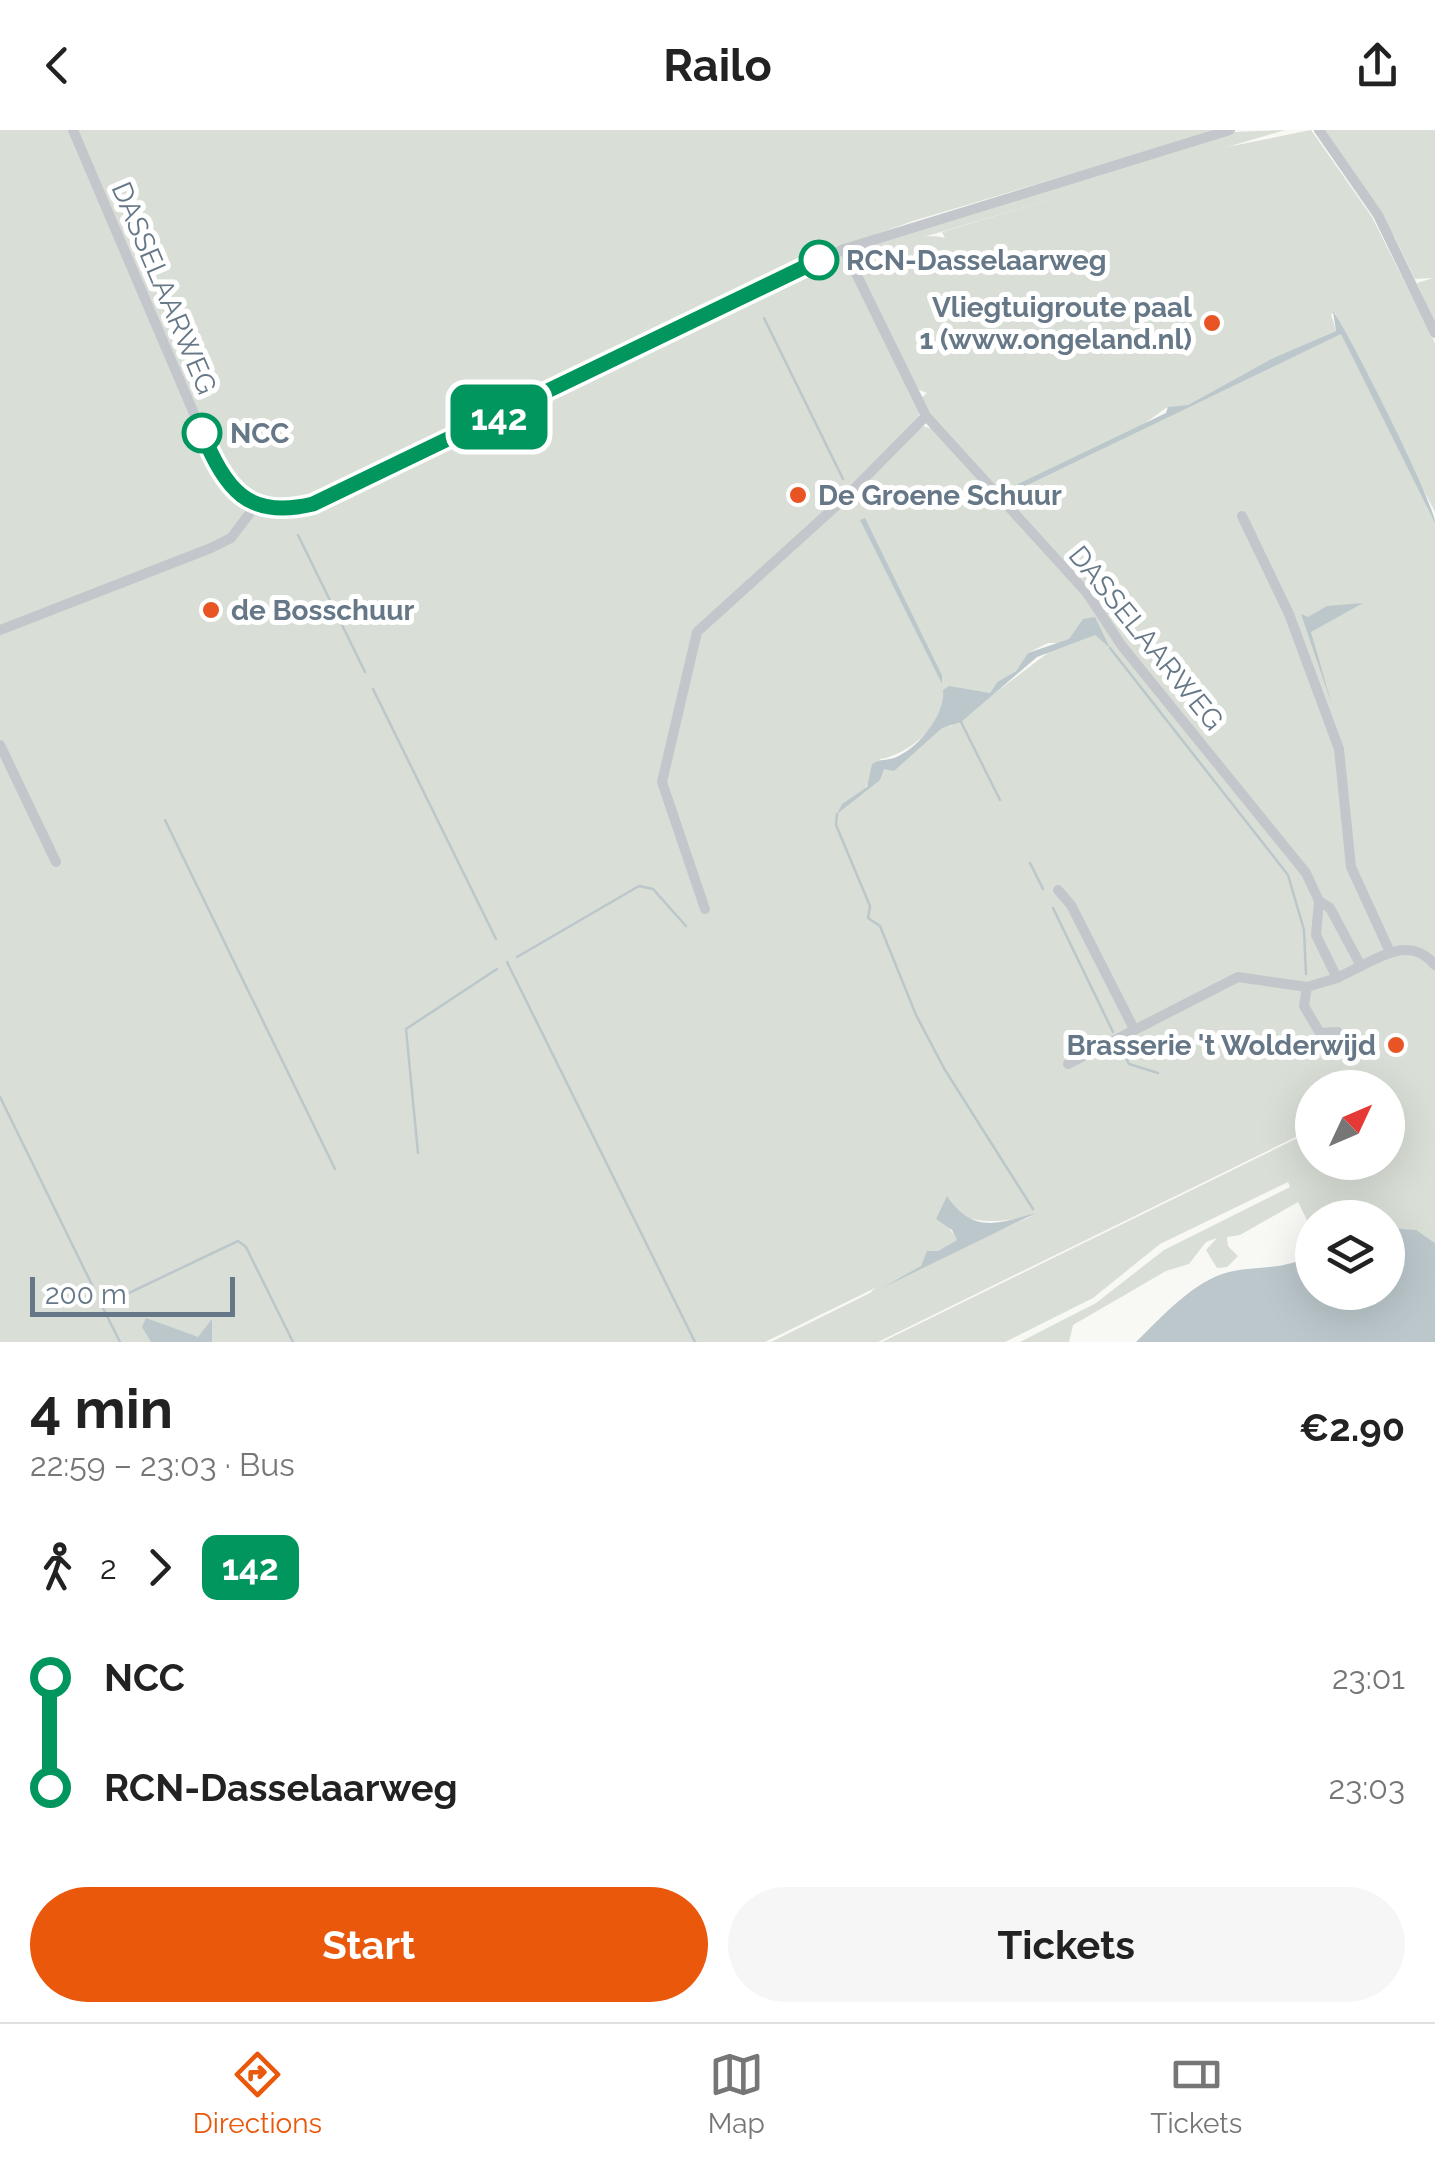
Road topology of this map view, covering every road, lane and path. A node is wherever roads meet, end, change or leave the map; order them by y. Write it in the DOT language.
graph roads {
  1 [pos="72,130"];
  2 [pos="1230,130"];
  3 [pos="1318,131"];
  4 [pos="844,250"];
  5 [pos="1435,333"];
  6 [pos="926,416"];
  7 [pos="256,505"];
  8 [pos="1242,516"];
  9 [pos="0,630"];
  10 [pos="0,745"];
  11 [pos="56,862"];
  12 [pos="1058,890"];
  13 [pos="1319,900"];
  14 [pos="705,908"];
  15 [pos="1390,952"];
  16 [pos="1435,965"];
  17 [pos="1360,966"];
  18 [pos="1337,978"];
  19 [pos="1307,987"];
  20 [pos="1132,1027"];
  21 [pos="1338,1032"];
  22 [pos="1068,1064"];
  1 -- 7 [label="street, DASSELAARWEG"];
  2 -- 4 [label="street"];
  3 -- 5 [label="street"];
  4 -- 6 [label="street, DASSELAARWEG"];
  4 -- 7 [label="street"];
  6 -- 13 [label="street, DASSELAARWEG"];
  6 -- 14 [label="street"];
  7 -- 9 [label="street"];
  8 -- 15 [label="street"];
  10 -- 11 [label="street"];
  12 -- 20 [label="street"];
  13 -- 17 [label="street, DASSELAARWEG"];
  13 -- 18 [label="street"];
  15 -- 16 [label="street"];
  15 -- 17 [label="street"];
  17 -- 18 [label="street"];
  18 -- 19 [label="street"];
  19 -- 20 [label="street"];
  19 -- 21 [label="street"];
  20 -- 22 [label="street"];
}
